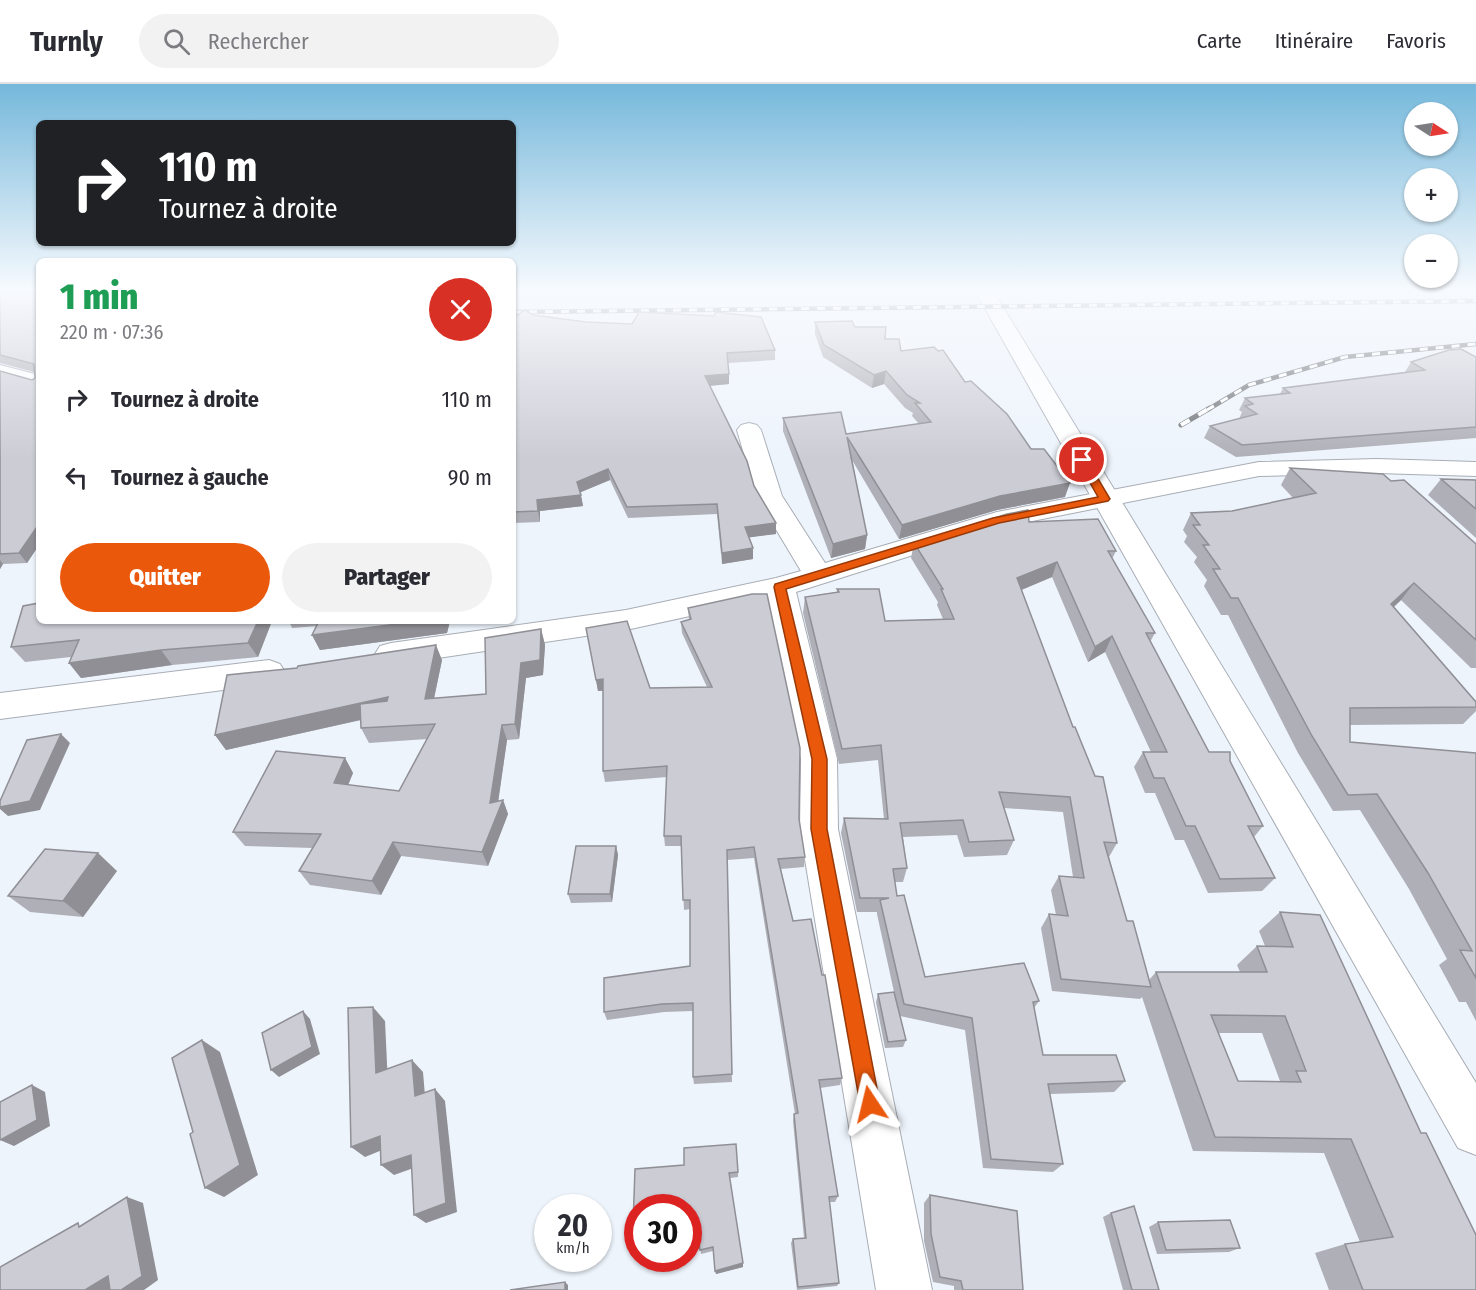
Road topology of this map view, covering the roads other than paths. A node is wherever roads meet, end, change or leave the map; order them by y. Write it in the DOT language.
graph roads {
  1 [pos="1015,345"];
  2 [pos="0,371"];
  3 [pos="36,380"];
  4 [pos="749,430"];
  5 [pos="1377,466"];
  6 [pos="1476,469"];
  7 [pos="1408,494"];
  8 [pos="1104,499"];
  9 [pos="819,576"];
  10 [pos="780,587"];
  11 [pos="366,658"];
  12 [pos="296,669"];
  13 [pos="0,706"];
  14 [pos="1476,1130"];
  15 [pos="904,1290"];
  1 -- 8 [label="main road"];
  2 -- 3 [label="main road"];
  4 -- 9 [label="main road"];
  5 -- 6 [label="main road"];
  5 -- 7 [label="main road"];
  5 -- 8 [label="main road"];
  8 -- 9 [label="main road"];
  8 -- 14 [label="main road"];
  9 -- 10 [label="main road"];
  10 -- 11 [label="main road"];
  10 -- 15 [label="main road"];
  12 -- 13 [label="main road"];
}
